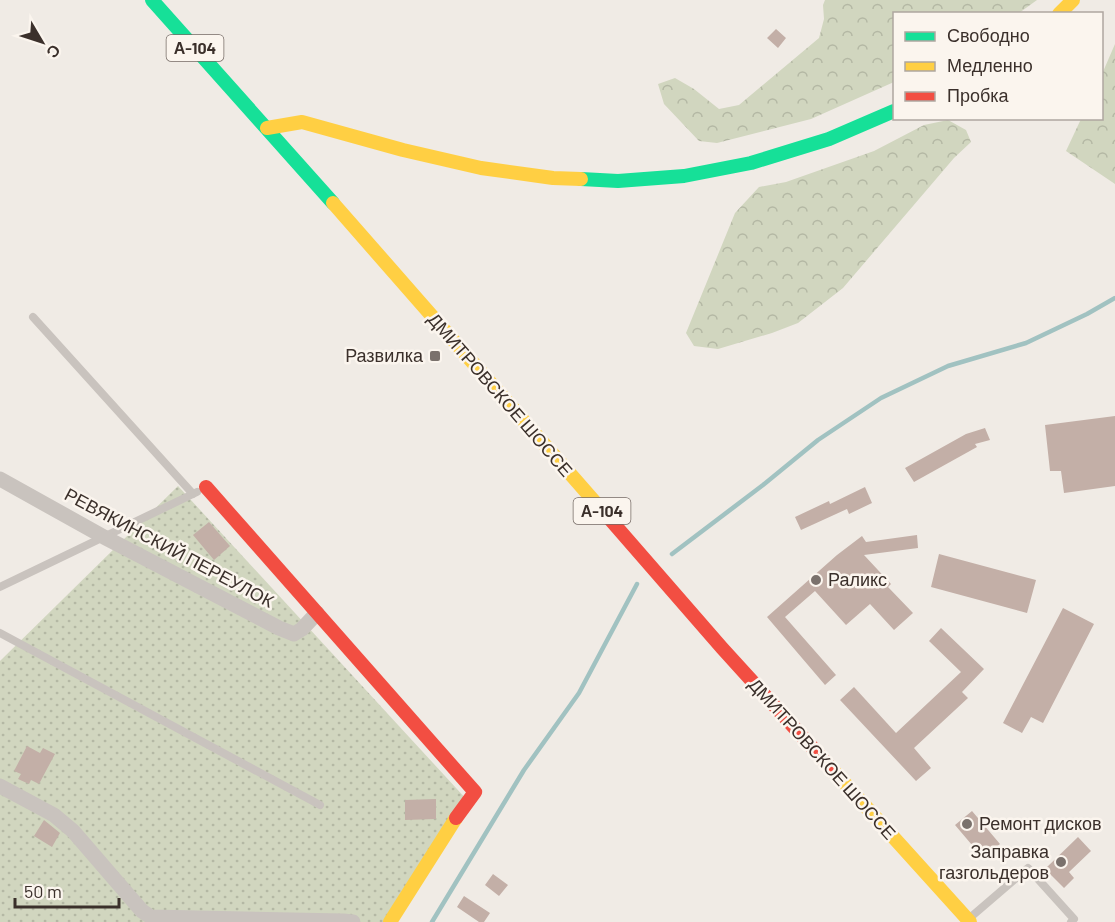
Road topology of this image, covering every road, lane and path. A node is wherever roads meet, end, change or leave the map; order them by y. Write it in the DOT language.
graph roads {
  1 [pos="152,0"];
  2 [pos="1073,0"];
  3 [pos="1061,12"];
  4 [pos="893,111"];
  5 [pos="267,128"];
  6 [pos="33,317"];
  7 [pos="0,479"];
  8 [pos="206,487"];
  9 [pos="193,494"];
  10 [pos="104,537"];
  11 [pos="0,587"];
  12 [pos="317,613"];
  13 [pos="0,633"];
  14 [pos="0,786"];
  15 [pos="320,805"];
  16 [pos="969,921"];
  17 [pos="353,922"];
  18 [pos="390,922"];
  19 [pos="1071,922"];
  1 -- 5 [label="main road, ДМИТРОВСКОЕ ШОССЕ / А-104"];
  2 -- 3 [label="main road"];
  4 -- 5 [label="main road"];
  5 -- 16 [label="main road, ДМИТРОВСКОЕ ШОССЕ / А-104"];
  6 -- 9 [label="lane"];
  7 -- 10 [label="street, РЕВЯКИНСКИЙ ПЕРЕУЛОК"];
  8 -- 9 [label="lane"];
  8 -- 12 [label="main road"];
  9 -- 10 [label="lane"];
  10 -- 11 [label="lane"];
  10 -- 12 [label="street, РЕВЯКИНСКИЙ ПЕРЕУЛОК"];
  12 -- 18 [label="main road"];
  13 -- 15 [label="lane"];
  14 -- 17 [label="street"];
  16 -- 19 [label="lane"];
}
